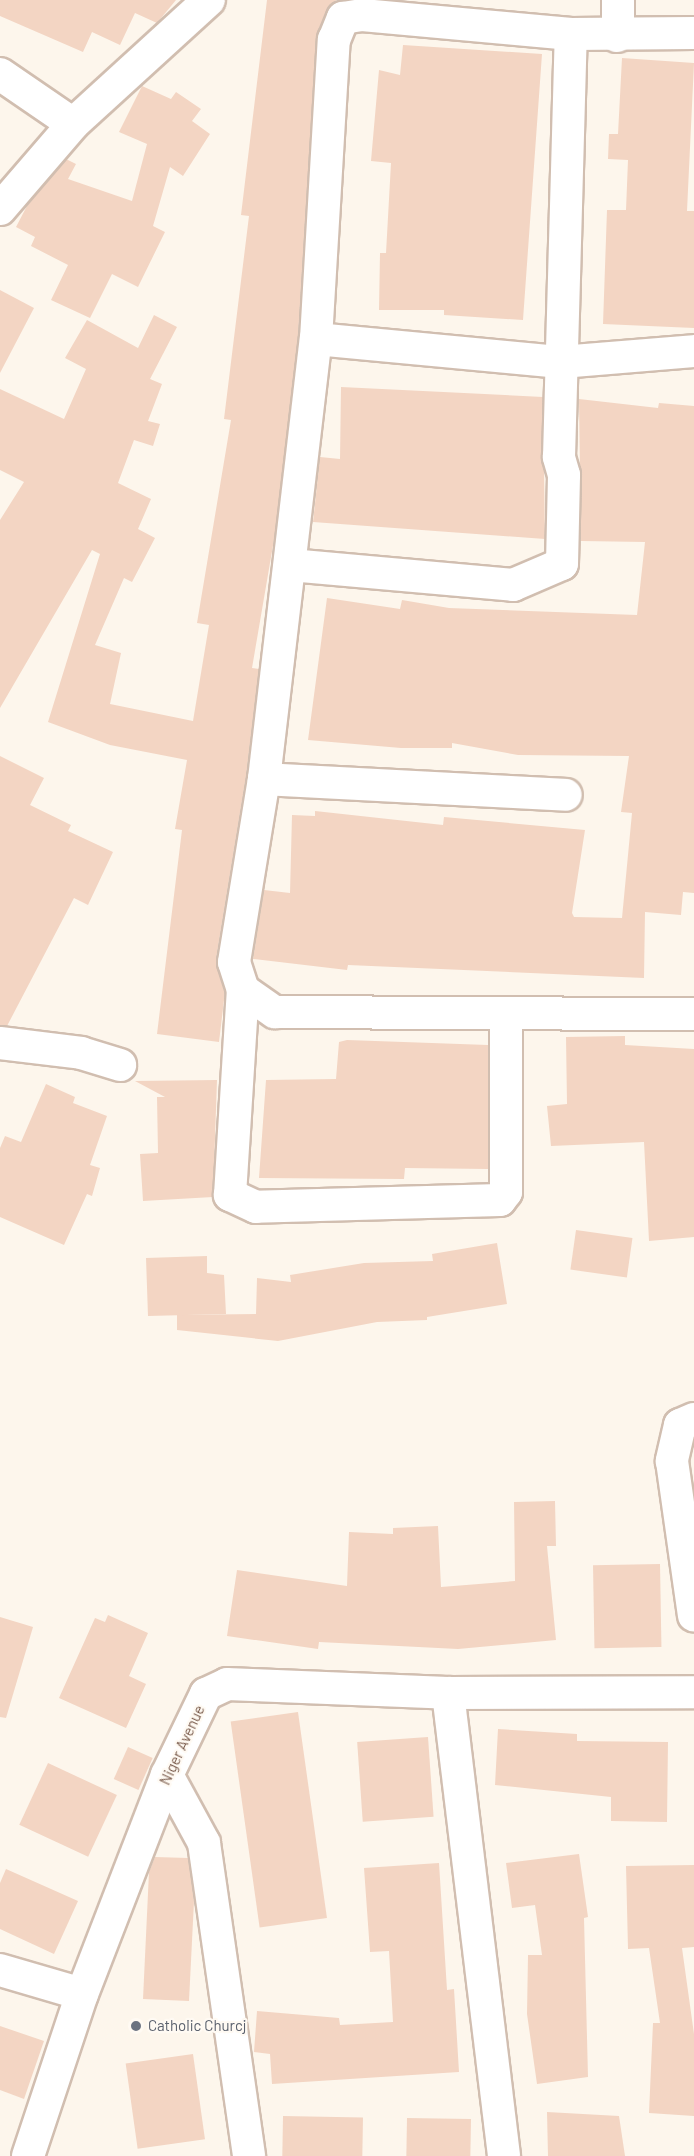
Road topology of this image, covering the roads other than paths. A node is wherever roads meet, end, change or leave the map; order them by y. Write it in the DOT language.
graph roads {
  1 [pos="209,0"];
  2 [pos="618,0"];
  3 [pos="694,33"];
  4 [pos="572,34"];
  5 [pos="616,36"];
  6 [pos="0,74"];
  7 [pos="73,124"];
  8 [pos="0,209"];
  9 [pos="316,339"];
  10 [pos="694,351"];
  11 [pos="561,362"];
  12 [pos="290,565"];
  13 [pos="264,779"];
  14 [pos="566,795"];
  15 [pos="243,990"];
  16 [pos="694,1014"];
  17 [pos="506,1016"];
  18 [pos="0,1043"];
  19 [pos="120,1065"];
  20 [pos="694,1419"];
  21 [pos="694,1615"];
  22 [pos="694,1692"];
  23 [pos="448,1693"];
  24 [pos="167,1775"];
  25 [pos="0,1970"];
  26 [pos="82,1994"];
  27 [pos="28,2156"];
  28 [pos="249,2156"];
  29 [pos="504,2156"];
  1 -- 7 [label="street"];
  2 -- 5 [label="street"];
  3 -- 5 [label="street"];
  4 -- 5 [label="street"];
  4 -- 9 [label="street"];
  4 -- 11 [label="street"];
  6 -- 7 [label="street"];
  7 -- 8 [label="street"];
  9 -- 11 [label="street"];
  9 -- 12 [label="street"];
  10 -- 11 [label="street"];
  11 -- 12 [label="street"];
  12 -- 13 [label="street"];
  13 -- 14 [label="street"];
  13 -- 15 [label="street"];
  15 -- 17 [label="street"];
  15 -- 17 [label="street"];
  16 -- 17 [label="street"];
  18 -- 19 [label="street"];
  20 -- 21 [label="street"];
  22 -- 23 [label="street, Niger Avenue"];
  23 -- 24 [label="street, Niger Avenue"];
  23 -- 29 [label="street"];
  24 -- 26 [label="street, Niger Avenue"];
  24 -- 28 [label="street"];
  25 -- 26 [label="street"];
  26 -- 27 [label="street, Niger Avenue"];
}
